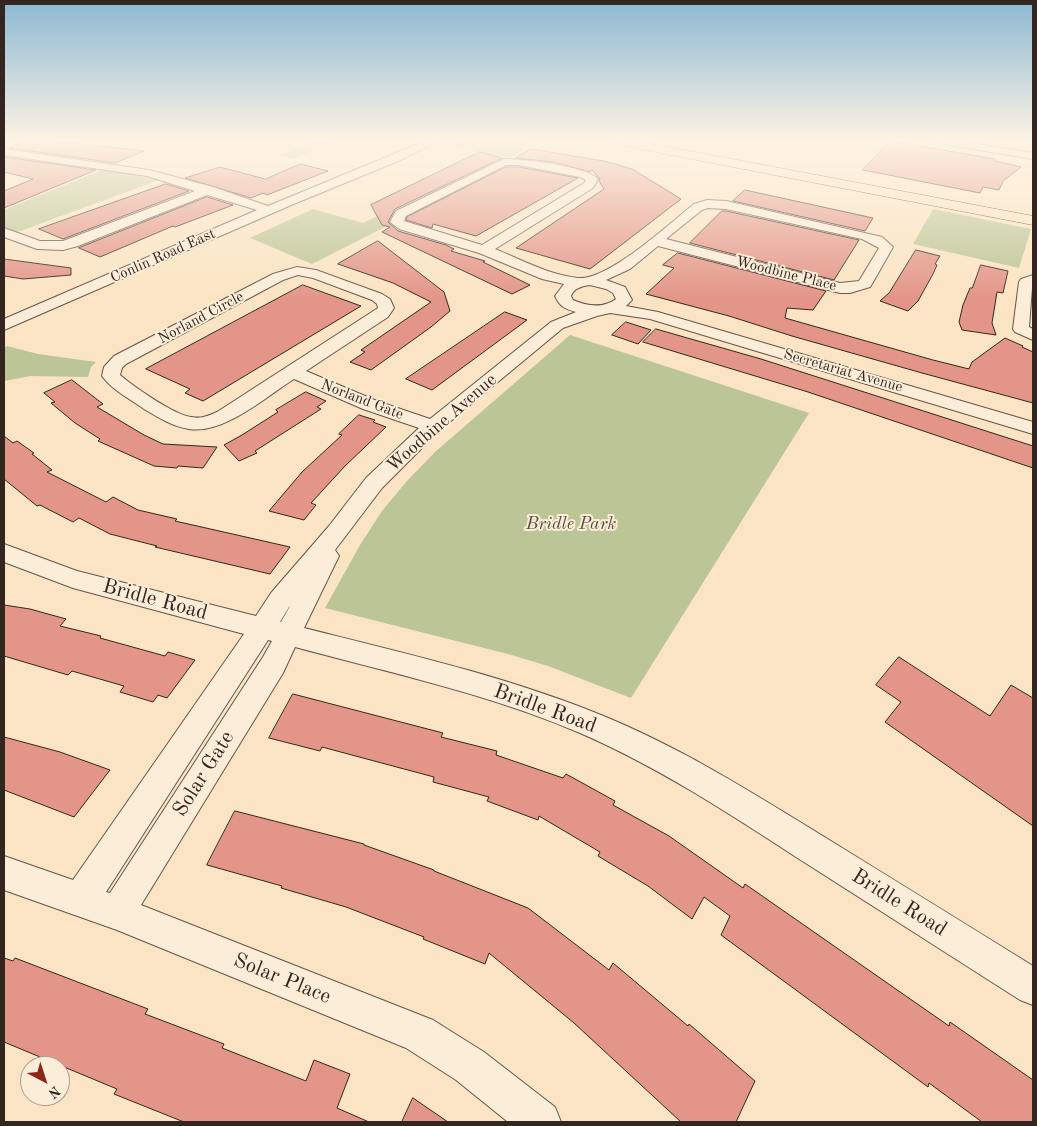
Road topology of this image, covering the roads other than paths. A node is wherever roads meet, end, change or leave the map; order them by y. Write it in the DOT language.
graph roads {
  1 [pos="200,194"];
  2 [pos="220,194"];
  3 [pos="309,194"];
  4 [pos="443,194"];
  5 [pos="575,194"];
  6 [pos="891,194"];
  7 [pos="930,194"];
  8 [pos="269,210"];
  9 [pos="1033,213"];
  10 [pos="1033,221"];
  11 [pos="4,232"];
  12 [pos="656,241"];
  13 [pos="484,250"];
  14 [pos="625,266"];
  15 [pos="546,276"];
  16 [pos="1033,278"];
  17 [pos="584,282"];
  18 [pos="565,297"];
  19 [pos="619,300"];
  20 [pos="592,312"];
  21 [pos="4,325"];
  22 [pos="557,325"];
  23 [pos="1033,335"];
  24 [pos="300,367"];
  25 [pos="439,421"];
  26 [pos="1033,428"];
  27 [pos="4,553"];
  28 [pos="276,631"];
  29 [pos="4,873"];
  30 [pos="81,899"];
  31 [pos="117,913"];
  32 [pos="1033,987"];
  33 [pos="540,1122"];
  1 -- 11 [label="street"];
  2 -- 8 [label="street"];
  3 -- 8 [label="street, Conlin Road East"];
  4 -- 13 [label="street"];
  5 -- 13 [label="street"];
  6 -- 10 [label="main road"];
  7 -- 9 [label="main road"];
  8 -- 21 [label="street, Conlin Road East"];
  12 -- 12 [label="street, Woodbine Place"];
  12 -- 14 [label="street, Woodbine Place"];
  13 -- 15 [label="street"];
  14 -- 17 [label="street, Woodbine Place"];
  14 -- 19 [label="street"];
  15 -- 17 [label="street"];
  15 -- 18 [label="street"];
  16 -- 23 [label="street"];
  17 -- 18 [label="street, Woodbine Place"];
  17 -- 19 [label="street"];
  18 -- 20 [label="street"];
  18 -- 22 [label="street, Woodbine Avenue"];
  19 -- 20 [label="street, Woodbine Avenue"];
  19 -- 26 [label="street, Secretariat Avenue"];
  20 -- 22 [label="street, Woodbine Avenue"];
  22 -- 25 [label="street, Woodbine Avenue"];
  24 -- 24 [label="street, Norland Circle"];
  24 -- 25 [label="street, Norland Gate"];
  25 -- 28 [label="street, Woodbine Avenue"];
  27 -- 28 [label="street, Bridle Road"];
  28 -- 30 [label="street, Solar Gate"];
  28 -- 31 [label="street, Solar Gate"];
  28 -- 32 [label="street, Bridle Road"];
  29 -- 30 [label="street, Solar Place"];
  30 -- 31 [label="street, Solar Place"];
  31 -- 33 [label="street, Solar Place"];
}
